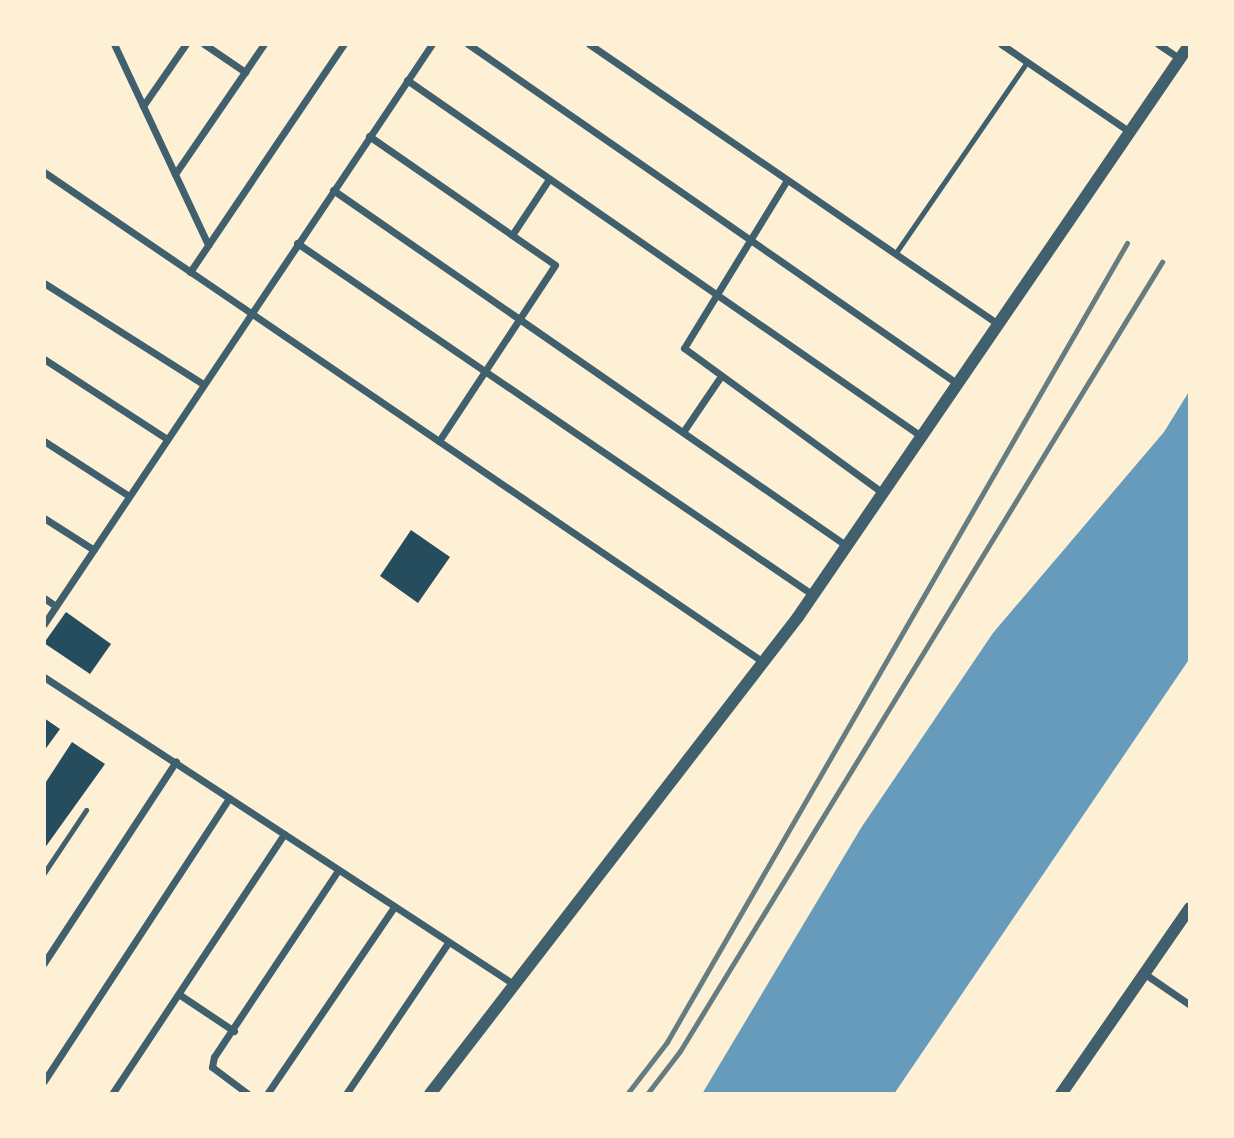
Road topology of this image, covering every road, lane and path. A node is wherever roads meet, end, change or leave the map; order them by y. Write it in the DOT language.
graph roads {
  1 [pos="114,44"];
  2 [pos="186,44"];
  3 [pos="204,44"];
  4 [pos="264,44"];
  5 [pos="344,44"];
  6 [pos="432,44"];
  7 [pos="468,44"];
  8 [pos="589,44"];
  9 [pos="1001,44"];
  10 [pos="1158,44"];
  11 [pos="1190,44"];
  12 [pos="1180,58"];
  13 [pos="1027,62"];
  14 [pos="245,72"];
  15 [pos="407,80"];
  16 [pos="143,106"];
  17 [pos="1130,132"];
  18 [pos="369,136"];
  19 [pos="44,172"];
  20 [pos="174,174"];
  21 [pos="549,179"];
  22 [pos="787,180"];
  23 [pos="333,190"];
  24 [pos="512,235"];
  25 [pos="752,241"];
  26 [pos="297,243"];
  27 [pos="208,245"];
  28 [pos="895,254"];
  29 [pos="190,272"];
  30 [pos="44,283"];
  31 [pos="717,295"];
  32 [pos="250,312"];
  33 [pos="520,320"];
  34 [pos="998,324"];
  35 [pos="44,359"];
  36 [pos="485,372"];
  37 [pos="719,379"];
  38 [pos="203,384"];
  39 [pos="958,384"];
  40 [pos="683,432"];
  41 [pos="921,436"];
  42 [pos="167,439"];
  43 [pos="44,441"];
  44 [pos="439,441"];
  45 [pos="883,493"];
  46 [pos="129,496"];
  47 [pos="44,518"];
  48 [pos="847,546"];
  49 [pos="94,550"];
  50 [pos="813,595"];
  51 [pos="44,598"];
  52 [pos="56,606"];
  53 [pos="44,624"];
  54 [pos="764,662"];
  55 [pos="44,677"];
  56 [pos="176,761"];
  57 [pos="229,798"];
  58 [pos="86,810"];
  59 [pos="284,834"];
  60 [pos="337,872"];
  61 [pos="44,873"];
  62 [pos="394,907"];
  63 [pos="1190,908"];
  64 [pos="447,944"];
  65 [pos="44,963"];
  66 [pos="1145,974"];
  67 [pos="512,983"];
  68 [pos="180,995"];
  69 [pos="1190,1006"];
  70 [pos="234,1031"];
  71 [pos="44,1081"];
  72 [pos="112,1094"];
  73 [pos="247,1094"];
  74 [pos="267,1094"];
  75 [pos="346,1094"];
  76 [pos="430,1094"];
  77 [pos="1061,1094"];
  1 -- 16 [label="street"];
  2 -- 16 [label="street"];
  3 -- 14 [label="street"];
  4 -- 14 [label="street"];
  5 -- 27 [label="street"];
  6 -- 15 [label="street"];
  7 -- 25 [label="street"];
  8 -- 22 [label="street"];
  9 -- 13 [label="street"];
  10 -- 12 [label="street"];
  11 -- 12 [label="street"];
  12 -- 17 [label="street"];
  13 -- 17 [label="street"];
  13 -- 28 [label="lane"];
  14 -- 20 [label="street"];
  15 -- 18 [label="street"];
  15 -- 21 [label="street"];
  16 -- 20 [label="street"];
  17 -- 34 [label="street"];
  18 -- 23 [label="street"];
  18 -- 24 [label="street"];
  19 -- 29 [label="street"];
  20 -- 27 [label="street"];
  21 -- 24 [label="street"];
  21 -- 31 [label="street"];
  22 -- 25 [label="street"];
  22 -- 28 [label="street"];
  23 -- 26 [label="street"];
  23 -- 33 [label="street"];
  24 -- 33 [label="street"];
  25 -- 31 [label="street"];
  25 -- 39 [label="street"];
  26 -- 32 [label="street"];
  26 -- 36 [label="street"];
  27 -- 29 [label="street"];
  28 -- 34 [label="street"];
  29 -- 32 [label="street"];
  30 -- 38 [label="street"];
  31 -- 37 [label="street"];
  31 -- 41 [label="street"];
  32 -- 38 [label="street"];
  32 -- 44 [label="street"];
  33 -- 36 [label="street"];
  33 -- 40 [label="street"];
  34 -- 39 [label="street"];
  35 -- 42 [label="street"];
  36 -- 44 [label="street"];
  36 -- 50 [label="street"];
  37 -- 40 [label="street"];
  37 -- 45 [label="street"];
  38 -- 42 [label="street"];
  39 -- 41 [label="street"];
  40 -- 48 [label="street"];
  41 -- 45 [label="street"];
  42 -- 46 [label="street"];
  43 -- 46 [label="street"];
  44 -- 54 [label="street"];
  45 -- 48 [label="street"];
  46 -- 49 [label="street"];
  47 -- 49 [label="street"];
  48 -- 50 [label="street"];
  49 -- 52 [label="street"];
  50 -- 54 [label="street"];
  51 -- 52 [label="street"];
  52 -- 53 [label="street"];
  54 -- 67 [label="street"];
  55 -- 56 [label="street"];
  56 -- 57 [label="street"];
  56 -- 65 [label="street"];
  57 -- 59 [label="street"];
  57 -- 71 [label="street"];
  58 -- 61 [label="lane"];
  59 -- 60 [label="street"];
  59 -- 68 [label="street"];
  60 -- 62 [label="street"];
  60 -- 70 [label="street"];
  62 -- 64 [label="street"];
  62 -- 74 [label="street"];
  63 -- 66 [label="street"];
  64 -- 67 [label="street"];
  64 -- 75 [label="street"];
  66 -- 69 [label="street"];
  66 -- 77 [label="street"];
  67 -- 76 [label="street"];
  68 -- 70 [label="street"];
  68 -- 72 [label="street"];
  70 -- 73 [label="street"];
}
